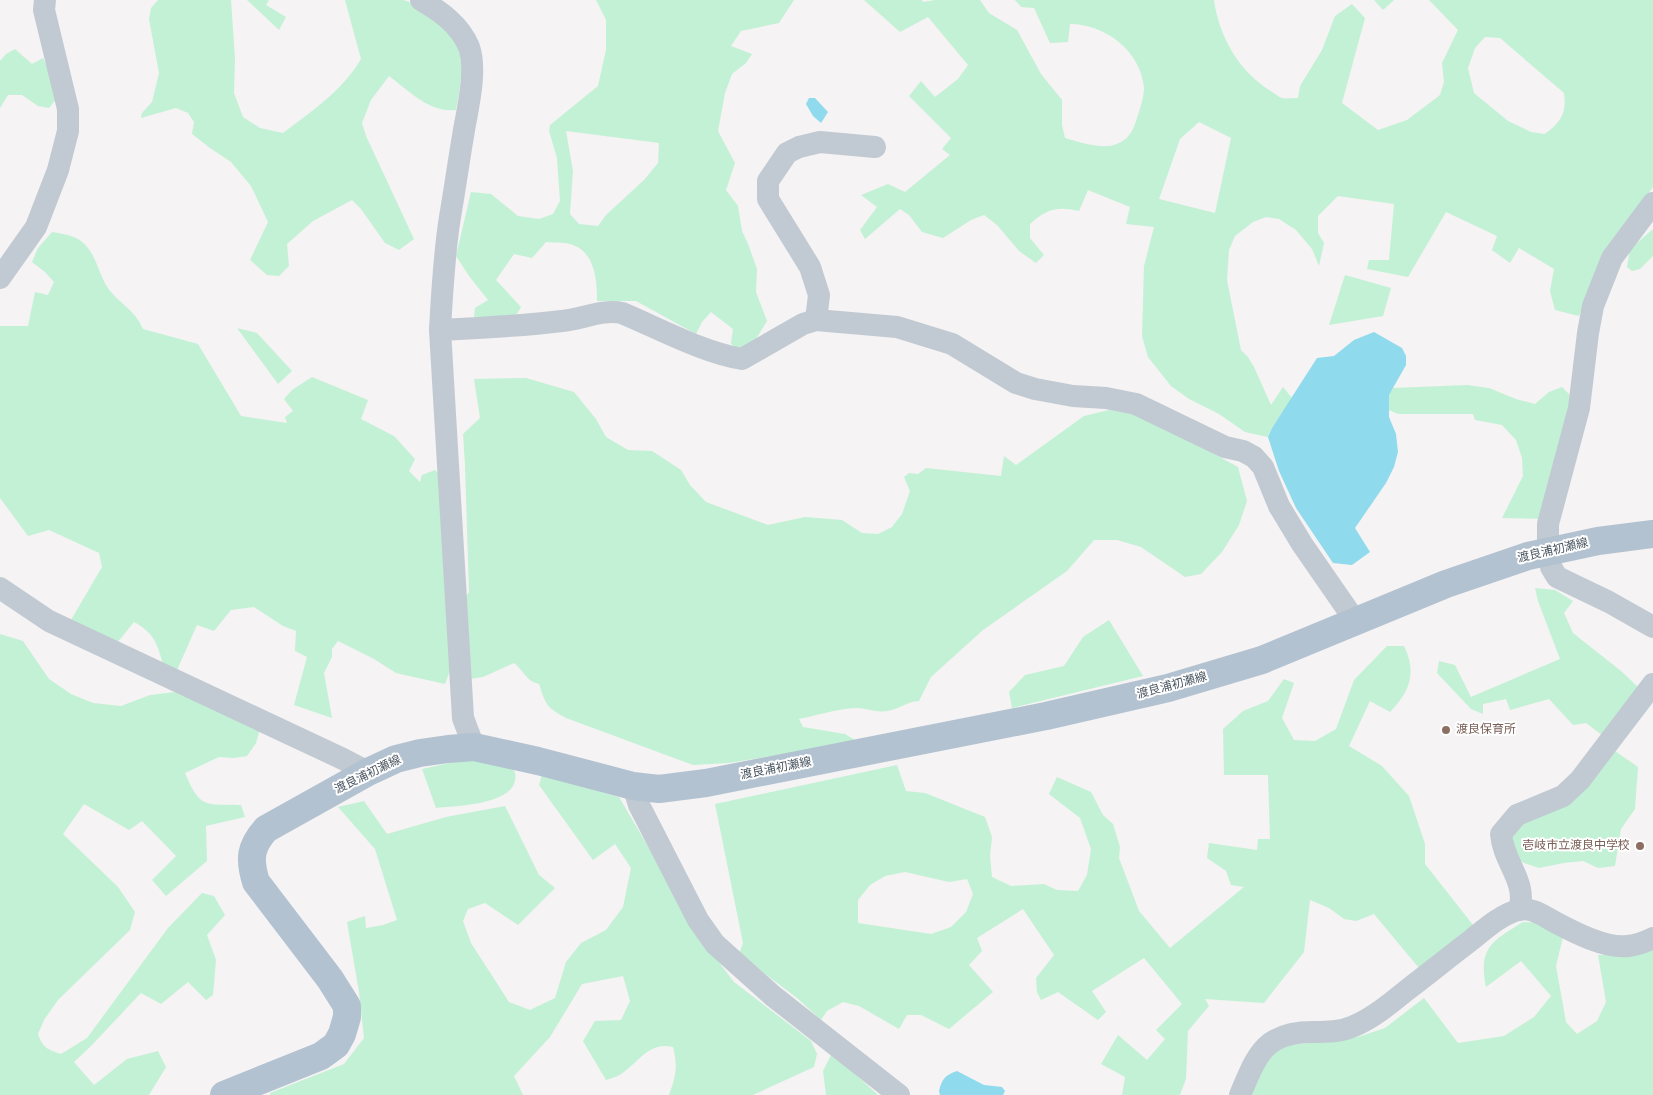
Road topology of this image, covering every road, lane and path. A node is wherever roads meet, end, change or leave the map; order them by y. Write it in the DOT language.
graph roads {
  1 [pos="45,0"];
  2 [pos="421,0"];
  3 [pos="875,147"];
  4 [pos="1653,203"];
  5 [pos="0,278"];
  6 [pos="816,320"];
  7 [pos="440,330"];
  8 [pos="1653,534"];
  9 [pos="1548,551"];
  10 [pos="0,588"];
  11 [pos="1356,622"];
  12 [pos="1653,627"];
  13 [pos="1653,684"];
  14 [pos="474,747"];
  15 [pos="368,772"];
  16 [pos="633,786"];
  17 [pos="1519,910"];
  18 [pos="1653,938"];
  19 [pos="224,1095"];
  20 [pos="899,1095"];
  21 [pos="1240,1095"];
  1 -- 5 [label="street"];
  2 -- 7 [label="street"];
  3 -- 6 [label="street"];
  4 -- 9 [label="street"];
  6 -- 7 [label="street"];
  6 -- 11 [label="street"];
  7 -- 14 [label="street"];
  8 -- 9 [label="main road, 渡良浦初瀬線"];
  9 -- 11 [label="main road, 渡良浦初瀬線"];
  9 -- 12 [label="street"];
  10 -- 15 [label="street"];
  11 -- 16 [label="main road, 渡良浦初瀬線"];
  13 -- 17 [label="street"];
  14 -- 15 [label="main road, 渡良浦初瀬線"];
  14 -- 16 [label="main road, 渡良浦初瀬線"];
  15 -- 19 [label="main road, 渡良浦初瀬線"];
  16 -- 20 [label="street"];
  17 -- 18 [label="street"];
  17 -- 21 [label="street"];
}
